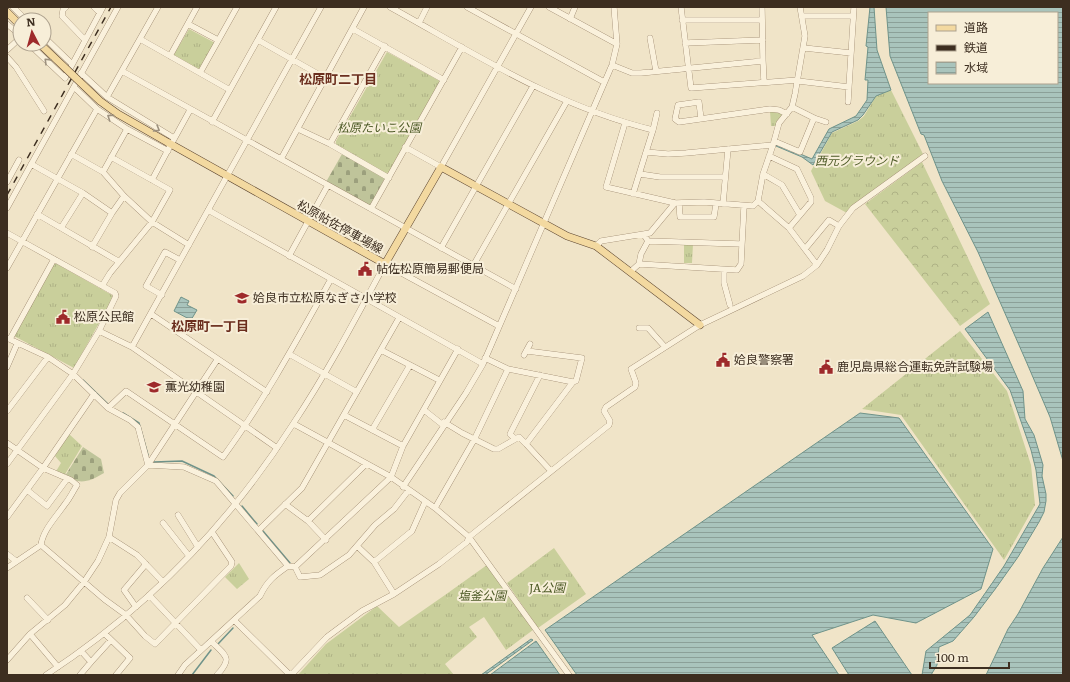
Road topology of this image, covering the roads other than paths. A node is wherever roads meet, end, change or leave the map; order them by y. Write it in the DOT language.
graph roads {
  1 [pos="66,7"];
  2 [pos="94,7"];
  3 [pos="103,7"];
  4 [pos="118,7"];
  5 [pos="158,7"];
  6 [pos="197,7"];
  7 [pos="237,7"];
  8 [pos="276,7"];
  9 [pos="321,7"];
  10 [pos="364,7"];
  11 [pos="390,7"];
  12 [pos="427,7"];
  13 [pos="467,7"];
  14 [pos="531,7"];
  15 [pos="549,7"];
  16 [pos="575,7"];
  17 [pos="614,7"];
  18 [pos="681,7"];
  19 [pos="762,7"];
  20 [pos="800,7"];
  21 [pos="854,7"];
  22 [pos="100,13"];
  23 [pos="803,16"];
  24 [pos="854,16"];
  25 [pos="570,19"];
  26 [pos="682,20"];
  27 [pos="762,20"];
  28 [pos="419,23"];
  29 [pos="188,24"];
  30 [pos="353,29"];
  31 [pos="516,33"];
  32 [pos="650,38"];
  33 [pos="140,39"];
  34 [pos="85,40"];
  35 [pos="218,40"];
  36 [pos="258,40"];
  37 [pos="763,40"];
  38 [pos="685,43"];
  39 [pos="617,44"];
  40 [pos="52,45"];
  41 [pos="385,46"];
  42 [pos="462,47"];
  43 [pos="804,48"];
  44 [pos="37,52"];
  45 [pos="48,52"];
  46 [pos="850,53"];
  47 [pos="170,56"];
  48 [pos="7,57"];
  49 [pos="292,59"];
  50 [pos="763,61"];
  51 [pos="72,64"];
  52 [pos="612,65"];
  53 [pos="498,67"];
  54 [pos="687,68"];
  55 [pos="122,71"];
  56 [pos="656,71"];
  57 [pos="81,73"];
  58 [pos="200,73"];
  59 [pos="325,78"];
  60 [pos="444,80"];
  61 [pos="798,80"];
  62 [pos="604,82"];
  63 [pos="764,82"];
  64 [pos="533,86"];
  65 [pos="74,87"];
  66 [pos="849,87"];
  67 [pos="230,90"];
  68 [pos="107,97"];
  69 [pos="567,101"];
  70 [pos="848,102"];
  71 [pos="792,106"];
  72 [pos="96,109"];
  73 [pos="190,110"];
  74 [pos="44,111"];
  75 [pos="592,112"];
  76 [pos="657,113"];
  77 [pos="787,114"];
  78 [pos="814,118"];
  79 [pos="701,119"];
  80 [pos="212,122"];
  81 [pos="826,122"];
  82 [pos="625,123"];
  83 [pos="127,129"];
  84 [pos="298,129"];
  85 [pos="653,130"];
  86 [pos="247,141"];
  87 [pos="774,143"];
  88 [pos="170,144"];
  89 [pos="330,144"];
  90 [pos="406,147"];
  91 [pos="728,149"];
  92 [pos="646,152"];
  93 [pos="71,154"];
  94 [pos="769,156"];
  95 [pos="925,156"];
  96 [pos="111,157"];
  97 [pos="281,159"];
  98 [pos="19,160"];
  99 [pos="31,164"];
  100 [pos="441,167"];
  101 [pos="7,168"];
  102 [pos="103,172"];
  103 [pos="640,174"];
  104 [pos="763,174"];
  105 [pos="11,175"];
  106 [pos="228,176"];
  107 [pos="725,177"];
  108 [pos="57,178"];
  109 [pos="389,178"];
  110 [pos="152,180"];
  111 [pos="7,182"];
  112 [pos="328,185"];
  113 [pos="476,186"];
  114 [pos="83,193"];
  115 [pos="633,194"];
  116 [pos="124,196"];
  117 [pos="758,201"];
  118 [pos="508,203"];
  119 [pos="677,203"];
  120 [pos="716,204"];
  121 [pos="723,204"];
  122 [pos="744,206"];
  123 [pos="7,208"];
  124 [pos="371,208"];
  125 [pos="208,210"];
  126 [pos="112,213"];
  127 [pos="37,214"];
  128 [pos="800,215"];
  129 [pos="152,222"];
  130 [pos="308,222"];
  131 [pos="543,223"];
  132 [pos="839,226"];
  133 [pos="61,228"];
  134 [pos="405,228"];
  135 [pos="789,228"];
  136 [pos="7,233"];
  137 [pos="644,235"];
  138 [pos="648,240"];
  139 [pos="22,242"];
  140 [pos="742,244"];
  141 [pos="189,245"];
  142 [pos="596,246"];
  143 [pos="92,247"];
  144 [pos="441,248"];
  145 [pos="805,249"];
  146 [pos="289,256"];
  147 [pos="54,259"];
  148 [pos="180,260"];
  149 [pos="118,262"];
  150 [pos="386,264"];
  151 [pos="639,264"];
  152 [pos="817,265"];
  153 [pos="473,266"];
  154 [pos="7,268"];
  155 [pos="724,270"];
  156 [pos="630,272"];
  157 [pos="331,279"];
  158 [pos="102,286"];
  159 [pos="516,289"];
  160 [pos="162,295"];
  161 [pos="367,299"];
  162 [pos="730,305"];
  163 [pos="151,314"];
  164 [pos="399,318"];
  165 [pos="700,325"];
  166 [pos="499,326"];
  167 [pos="639,328"];
  168 [pos="98,331"];
  169 [pos="8,338"];
  170 [pos="17,344"];
  171 [pos="530,344"];
  172 [pos="132,347"];
  173 [pos="666,347"];
  174 [pos="458,349"];
  175 [pos="381,350"];
  176 [pos="289,354"];
  177 [pos="48,357"];
  178 [pos="217,360"];
  179 [pos="484,361"];
  180 [pos="410,365"];
  181 [pos="7,367"];
  182 [pos="508,369"];
  183 [pos="73,374"];
  184 [pos="324,374"];
  185 [pos="540,375"];
  186 [pos="439,380"];
  187 [pos="573,382"];
  188 [pos="195,392"];
  189 [pos="267,392"];
  190 [pos="356,392"];
  191 [pos="94,394"];
  192 [pos="108,408"];
  193 [pos="424,410"];
  194 [pos="7,411"];
  195 [pos="344,414"];
  196 [pos="174,423"];
  197 [pos="294,424"];
  198 [pos="444,424"];
  199 [pos="246,426"];
  200 [pos="372,430"];
  201 [pos="515,439"];
  202 [pos="474,440"];
  203 [pos="7,443"];
  204 [pos="328,443"];
  205 [pos="526,444"];
  206 [pos="403,446"];
  207 [pos="277,448"];
  208 [pos="17,451"];
  209 [pos="7,464"];
  210 [pos="148,464"];
  211 [pos="366,464"];
  212 [pos="43,468"];
  213 [pos="551,471"];
  214 [pos="390,477"];
  215 [pos="67,479"];
  216 [pos="403,486"];
  217 [pos="27,490"];
  218 [pos="408,491"];
  219 [pos="425,502"];
  220 [pos="236,503"];
  221 [pos="285,504"];
  222 [pos="434,508"];
  223 [pos="178,514"];
  224 [pos="7,517"];
  225 [pos="308,520"];
  226 [pos="163,523"];
  227 [pos="259,530"];
  228 [pos="212,532"];
  229 [pos="109,537"];
  230 [pos="469,537"];
  231 [pos="326,540"];
  232 [pos="41,545"];
  233 [pos="357,546"];
  234 [pos="198,547"];
  235 [pos="7,554"];
  236 [pos="189,556"];
  237 [pos="16,562"];
  238 [pos="374,562"];
  239 [pos="146,564"];
  240 [pos="288,566"];
  241 [pos="7,568"];
  242 [pos="295,568"];
  243 [pos="84,582"];
  244 [pos="163,582"];
  245 [pos="394,594"];
  246 [pos="149,595"];
  247 [pos="26,598"];
  248 [pos="136,607"];
  249 [pos="126,615"];
  250 [pos="48,620"];
  251 [pos="234,620"];
  252 [pos="175,624"];
  253 [pos="104,633"];
  254 [pos="30,634"];
  255 [pos="111,640"];
  256 [pos="212,642"];
  257 [pos="201,650"];
  258 [pos="81,651"];
  259 [pos="7,660"];
  260 [pos="91,662"];
  261 [pos="58,667"];
  262 [pos="46,675"];
  263 [pos="80,675"];
  264 [pos="116,675"];
  265 [pos="178,675"];
  266 [pos="217,675"];
  267 [pos="290,675"];
  268 [pos="569,675"];
  1 -- 34 [label="street"];
  2 -- 22 [label="street"];
  3 -- 22 [label="street"];
  4 -- 57 [label="street"];
  5 -- 33 [label="street"];
  6 -- 29 [label="street"];
  7 -- 35 [label="street"];
  8 -- 36 [label="street"];
  9 -- 49 [label="street"];
  10 -- 30 [label="street"];
  11 -- 28 [label="street"];
  12 -- 28 [label="street"];
  13 -- 31 [label="street"];
  14 -- 31 [label="street"];
  15 -- 25 [label="street"];
  16 -- 25 [label="street"];
  17 -- 39 [label="street"];
  18 -- 26 [label="street"];
  19 -- 27 [label="street"];
  20 -- 23 [label="street"];
  21 -- 24 [label="street"];
  22 -- 34 [label="street"];
  23 -- 24 [label="street"];
  23 -- 43 [label="street"];
  24 -- 46 [label="street"];
  25 -- 39 [label="street"];
  26 -- 27 [label="street"];
  26 -- 38 [label="street"];
  27 -- 37 [label="street"];
  28 -- 42 [label="street"];
  29 -- 35 [label="street"];
  29 -- 47 [label="street"];
  30 -- 41 [label="street"];
  30 -- 59 [label="street"];
  31 -- 53 [label="street"];
  31 -- 62 [label="street"];
  32 -- 56 [label="street"];
  33 -- 47 [label="street"];
  33 -- 55 [label="street"];
  34 -- 51 [label="street"];
  35 -- 58 [label="street"];
  36 -- 49 [label="street"];
  36 -- 67 [label="street"];
  37 -- 38 [label="street"];
  37 -- 50 [label="street"];
  38 -- 54 [label="street"];
  39 -- 52 [label="street"];
  40 -- 51 [label="street"];
  41 -- 60 [label="street"];
  41 -- 89 [label="street"];
  42 -- 53 [label="street"];
  42 -- 60 [label="street"];
  43 -- 46 [label="street"];
  43 -- 61 [label="street"];
  51 -- 44 [label="street, one-way"];
  45 -- 88 [label="main road, 松原帖佐停車場線, bridge"];
  46 -- 66 [label="street"];
  47 -- 58 [label="street"];
  48 -- 74 [label="street"];
  49 -- 59 [label="street"];
  49 -- 86 [label="street"];
  50 -- 54 [label="street"];
  50 -- 63 [label="street"];
  52 -- 56 [label="street"];
  52 -- 62 [label="street"];
  53 -- 64 [label="street"];
  53 -- 100 [label="street"];
  54 -- 56 [label="street"];
  54 -- 63 [label="street"];
  55 -- 68 [label="street"];
  55 -- 73 [label="street"];
  57 -- 65 [label="street"];
  57 -- 68 [label="street"];
  58 -- 67 [label="street"];
  59 -- 84 [label="street"];
  60 -- 90 [label="street"];
  61 -- 63 [label="street"];
  61 -- 66 [label="street"];
  61 -- 71 [label="street"];
  62 -- 75 [label="street"];
  64 -- 69 [label="street"];
  64 -- 113 [label="street"];
  65 -- 72 [label="street"];
  65 -- 99 [label="street"];
  66 -- 70 [label="street"];
  67 -- 80 [label="street"];
  68 -- 88 [label="street, one-way"];
  69 -- 75 [label="street"];
  69 -- 118 [label="street"];
  71 -- 77 [label="street"];
  71 -- 78 [label="street"];
  83 -- 72 [label="street, one-way"];
  72 -- 93 [label="street"];
  73 -- 80 [label="street"];
  73 -- 88 [label="street"];
  75 -- 82 [label="street"];
  75 -- 131 [label="street"];
  76 -- 85 [label="street"];
  77 -- 79 [label="street"];
  77 -- 87 [label="street"];
  78 -- 81 [label="street"];
  78 -- 87 [label="street"];
  79 -- 79 [label="street"];
  80 -- 86 [label="street"];
  82 -- 85 [label="street"];
  82 -- 115 [label="street"];
  83 -- 88 [label="street"];
  83 -- 96 [label="street"];
  84 -- 89 [label="street"];
  84 -- 97 [label="street"];
  85 -- 92 [label="street"];
  86 -- 97 [label="street"];
  86 -- 106 [label="street"];
  87 -- 91 [label="street"];
  87 -- 94 [label="street"];
  88 -- 106 [label="main road, 松原帖佐停車場線"];
  88 -- 110 [label="street"];
  89 -- 109 [label="street"];
  90 -- 100 [label="street"];
  90 -- 109 [label="street"];
  91 -- 92 [label="street"];
  91 -- 107 [label="street"];
  92 -- 103 [label="street"];
  93 -- 102 [label="street"];
  93 -- 108 [label="street"];
  94 -- 104 [label="street"];
  94 -- 128 [label="street"];
  95 -- 132 [label="street"];
  96 -- 102 [label="street"];
  96 -- 110 [label="street"];
  97 -- 112 [label="street"];
  98 -- 105 [label="street"];
  99 -- 108 [label="street"];
  99 -- 123 [label="street"];
  100 -- 113 [label="main road"];
  100 -- 134 [label="main road, 松原帖佐停車場線"];
  101 -- 105 [label="street"];
  102 -- 116 [label="street"];
  103 -- 107 [label="street"];
  103 -- 115 [label="street"];
  104 -- 117 [label="street"];
  104 -- 128 [label="street"];
  105 -- 111 [label="street"];
  106 -- 125 [label="street"];
  106 -- 130 [label="main road, 松原帖佐停車場線"];
  107 -- 121 [label="street"];
  108 -- 114 [label="street"];
  108 -- 127 [label="street"];
  109 -- 124 [label="street"];
  110 -- 129 [label="street"];
  112 -- 124 [label="street"];
  112 -- 130 [label="street"];
  113 -- 118 [label="main road"];
  113 -- 144 [label="street"];
  114 -- 126 [label="street"];
  114 -- 133 [label="street"];
  115 -- 119 [label="street"];
  116 -- 126 [label="street"];
  116 -- 129 [label="street"];
  117 -- 122 [label="street"];
  117 -- 135 [label="street"];
  118 -- 131 [label="main road"];
  118 -- 153 [label="street"];
  119 -- 120 [label="street"];
  119 -- 120 [label="street"];
  119 -- 137 [label="street"];
  120 -- 121 [label="street"];
  121 -- 122 [label="street"];
  122 -- 140 [label="street"];
  124 -- 134 [label="street"];
  125 -- 141 [label="street"];
  125 -- 146 [label="street"];
  126 -- 143 [label="street"];
  127 -- 133 [label="street"];
  127 -- 139 [label="street"];
  128 -- 135 [label="street"];
  129 -- 141 [label="street"];
  129 -- 149 [label="street"];
  130 -- 146 [label="street"];
  130 -- 150 [label="main road, 松原帖佐停車場線"];
  131 -- 142 [label="main road"];
  131 -- 159 [label="street"];
  132 -- 145 [label="street"];
  132 -- 152 [label="street"];
  133 -- 143 [label="street"];
  134 -- 144 [label="street"];
  134 -- 150 [label="main road, 松原帖佐停車場線"];
  135 -- 145 [label="street"];
  136 -- 139 [label="street"];
  137 -- 138 [label="street"];
  137 -- 142 [label="street"];
  138 -- 140 [label="street"];
  138 -- 151 [label="street"];
  139 -- 147 [label="street"];
  139 -- 154 [label="street"];
  140 -- 155 [label="street"];
  141 -- 148 [label="street"];
  142 -- 156 [label="main road"];
  143 -- 149 [label="street"];
  144 -- 153 [label="street"];
  145 -- 152 [label="street"];
  146 -- 157 [label="street"];
  147 -- 158 [label="street"];
  147 -- 169 [label="street"];
  148 -- 160 [label="street"];
  148 -- 160 [label="street"];
  149 -- 158 [label="street"];
  150 -- 161 [label="street"];
  150 -- 166 [label="street"];
  151 -- 155 [label="street"];
  151 -- 156 [label="street"];
  152 -- 165 [label="street"];
  153 -- 159 [label="street"];
  155 -- 162 [label="street"];
  156 -- 165 [label="main road"];
  157 -- 161 [label="street"];
  157 -- 176 [label="street"];
  158 -- 168 [label="street"];
  159 -- 166 [label="street"];
  160 -- 163 [label="street"];
  161 -- 164 [label="street"];
  161 -- 184 [label="street"];
  163 -- 172 [label="street"];
  163 -- 178 [label="street"];
  164 -- 174 [label="street"];
  164 -- 175 [label="street"];
  165 -- 173 [label="street"];
  166 -- 179 [label="street"];
  167 -- 173 [label="street"];
  168 -- 172 [label="street"];
  168 -- 183 [label="street"];
  169 -- 170 [label="street"];
  170 -- 177 [label="street"];
  170 -- 181 [label="street"];
  171 -- 187 [label="street"];
  172 -- 188 [label="street"];
  173 -- 213 [label="street"];
  174 -- 179 [label="street"];
  174 -- 186 [label="street"];
  175 -- 180 [label="street"];
  175 -- 190 [label="street"];
  176 -- 184 [label="street"];
  176 -- 189 [label="street"];
  177 -- 183 [label="street"];
  177 -- 194 [label="street"];
  178 -- 188 [label="street"];
  178 -- 189 [label="street"];
  179 -- 182 [label="street"];
  179 -- 198 [label="street"];
  180 -- 186 [label="street"];
  180 -- 200 [label="street"];
  182 -- 185 [label="street"];
  182 -- 202 [label="street"];
  183 -- 191 [label="street"];
  183 -- 208 [label="street"];
  184 -- 190 [label="street"];
  184 -- 197 [label="street"];
  185 -- 187 [label="street"];
  185 -- 201 [label="street"];
  186 -- 193 [label="street"];
  187 -- 205 [label="street"];
  188 -- 196 [label="street"];
  188 -- 199 [label="street"];
  189 -- 199 [label="street"];
  190 -- 195 [label="street"];
  191 -- 192 [label="street"];
  191 -- 212 [label="street"];
  192 -- 196 [label="street"];
  192 -- 210 [label="street"];
  193 -- 198 [label="street"];
  193 -- 206 [label="street"];
  195 -- 200 [label="street"];
  195 -- 204 [label="street"];
  196 -- 199 [label="street"];
  196 -- 210 [label="street"];
  197 -- 204 [label="street"];
  197 -- 207 [label="street"];
  198 -- 202 [label="street"];
  198 -- 216 [label="street"];
  199 -- 207 [label="street"];
  200 -- 206 [label="street"];
  201 -- 202 [label="street"];
  201 -- 205 [label="street"];
  202 -- 222 [label="street"];
  203 -- 208 [label="street"];
  204 -- 211 [label="street"];
  204 -- 221 [label="street"];
  205 -- 213 [label="street"];
  206 -- 214 [label="street"];
  207 -- 220 [label="street"];
  208 -- 209 [label="street"];
  208 -- 212 [label="street"];
  210 -- 220 [label="street"];
  210 -- 229 [label="street"];
  211 -- 214 [label="street"];
  211 -- 225 [label="street"];
  212 -- 215 [label="street"];
  212 -- 217 [label="street"];
  213 -- 230 [label="street"];
  214 -- 216 [label="street"];
  214 -- 231 [label="street"];
  215 -- 217 [label="street"];
  215 -- 232 [label="street"];
  216 -- 218 [label="street"];
  217 -- 224 [label="street"];
  218 -- 219 [label="street"];
  218 -- 233 [label="street"];
  219 -- 222 [label="street"];
  219 -- 238 [label="street"];
  220 -- 227 [label="street"];
  220 -- 228 [label="street"];
  221 -- 225 [label="street"];
  221 -- 227 [label="street"];
  222 -- 230 [label="street"];
  223 -- 234 [label="street"];
  225 -- 231 [label="street"];
  226 -- 236 [label="street"];
  227 -- 240 [label="street"];
  228 -- 234 [label="street"];
  228 -- 252 [label="street"];
  229 -- 239 [label="street"];
  229 -- 243 [label="street"];
  230 -- 245 [label="street"];
  230 -- 268 [label="street"];
  231 -- 242 [label="street"];
  232 -- 237 [label="street"];
  232 -- 243 [label="street"];
  233 -- 238 [label="street"];
  233 -- 242 [label="street"];
  234 -- 236 [label="street"];
  235 -- 237 [label="street"];
  236 -- 244 [label="street"];
  237 -- 241 [label="street"];
  238 -- 245 [label="street"];
  239 -- 244 [label="street"];
  239 -- 248 [label="street"];
  240 -- 242 [label="street"];
  240 -- 251 [label="street"];
  243 -- 249 [label="street"];
  243 -- 250 [label="street"];
  244 -- 246 [label="street"];
  245 -- 267 [label="street"];
  246 -- 248 [label="street"];
  246 -- 252 [label="street"];
  247 -- 250 [label="street"];
  248 -- 249 [label="street"];
  249 -- 252 [label="street"];
  249 -- 253 [label="street"];
  250 -- 254 [label="street"];
  251 -- 256 [label="street"];
  251 -- 267 [label="street"];
  252 -- 257 [label="street"];
  253 -- 255 [label="street"];
  253 -- 258 [label="street"];
  254 -- 259 [label="street"];
  254 -- 261 [label="street"];
  255 -- 260 [label="street"];
  255 -- 264 [label="street"];
  256 -- 257 [label="street"];
  256 -- 266 [label="street"];
  257 -- 265 [label="street"];
  258 -- 260 [label="street"];
  258 -- 261 [label="street"];
  260 -- 263 [label="street"];
  261 -- 262 [label="street"];
}
